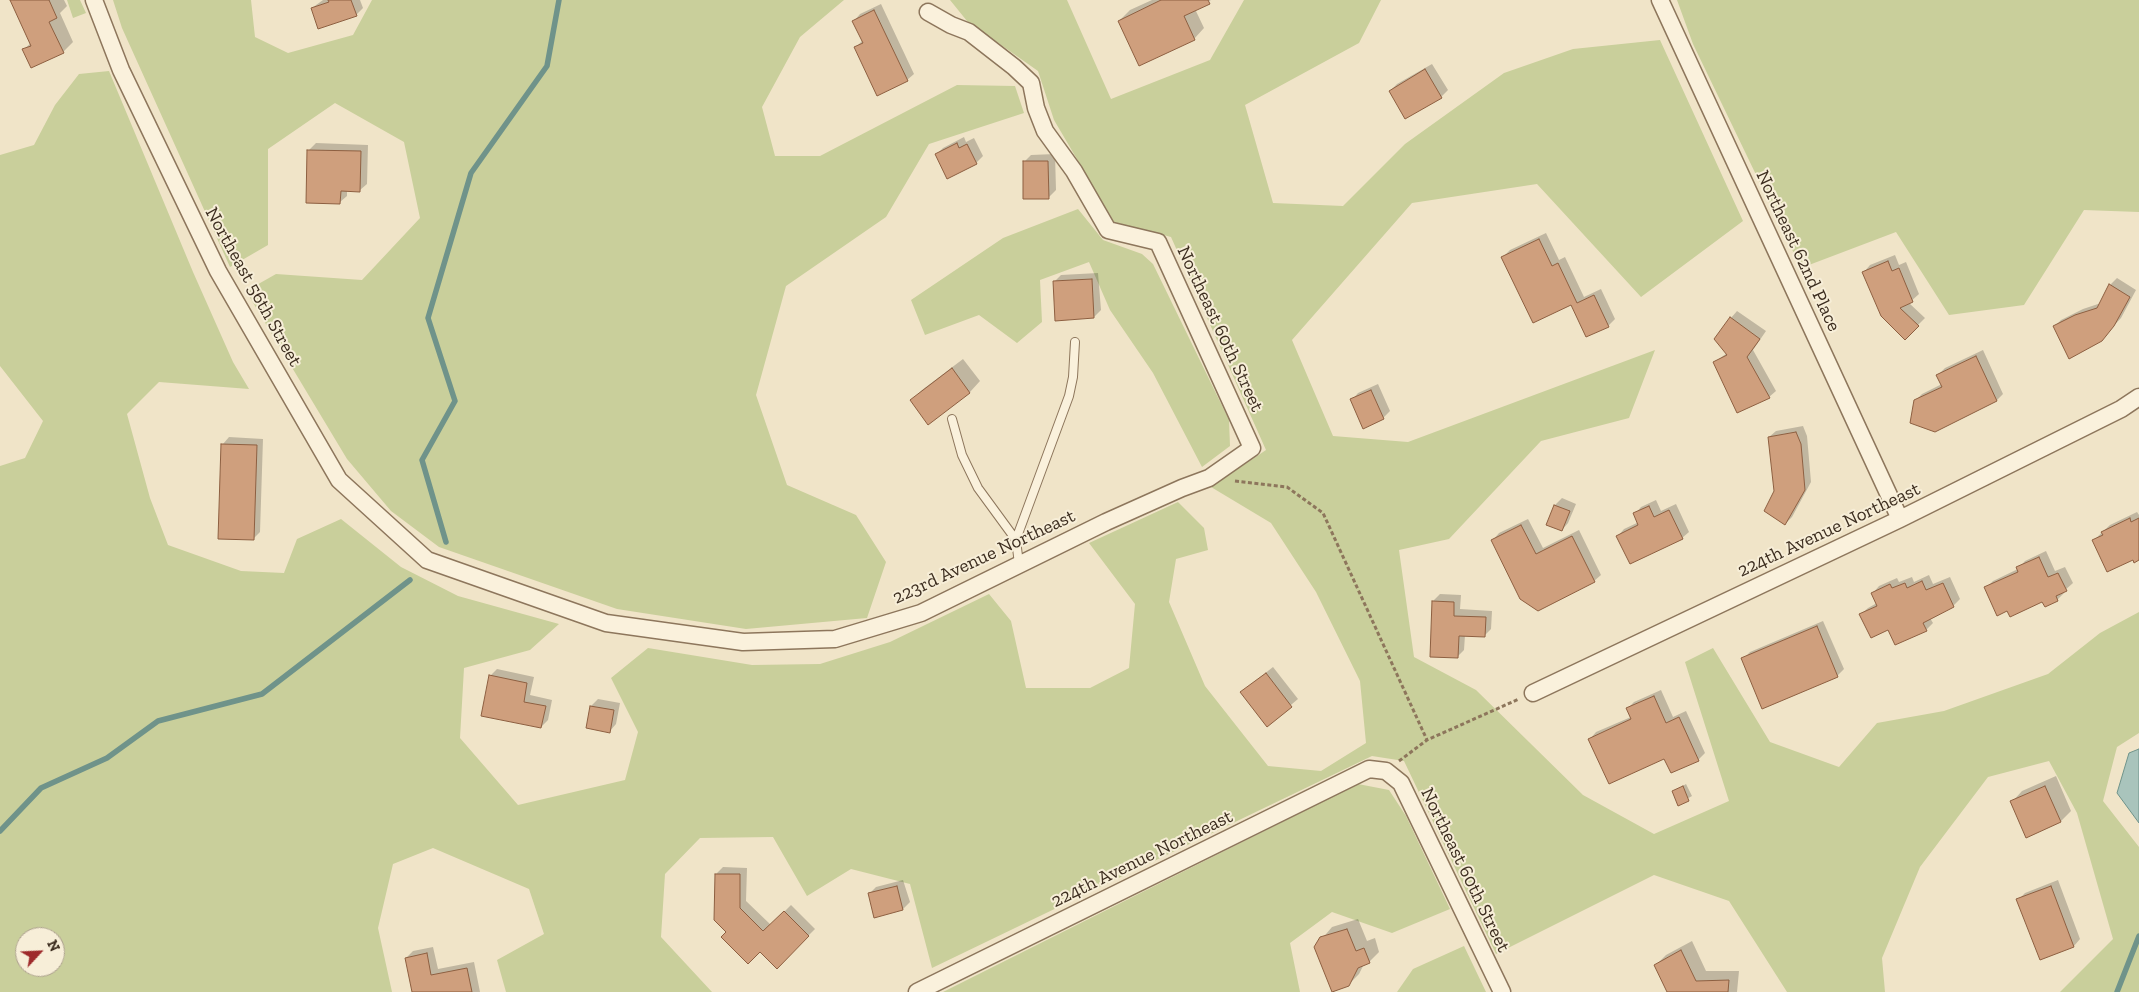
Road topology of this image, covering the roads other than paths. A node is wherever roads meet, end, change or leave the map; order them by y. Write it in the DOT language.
graph roads {
  1 [pos="94,0"];
  2 [pos="1660,0"];
  3 [pos="928,12"];
  4 [pos="1075,342"];
  5 [pos="2139,398"];
  6 [pos="952,419"];
  7 [pos="1252,448"];
  8 [pos="1900,519"];
  9 [pos="1016,540"];
  10 [pos="427,560"];
  11 [pos="1019,564"];
  12 [pos="1533,693"];
  13 [pos="1386,771"];
  14 [pos="916,992"];
  15 [pos="1502,992"];
  1 -- 10 [label="street, Northeast 56th Street"];
  2 -- 8 [label="street, Northeast 62nd Place"];
  3 -- 7 [label="street, Northeast 60th Street"];
  4 -- 9 [label="lane"];
  5 -- 8 [label="street, 224th Avenue Northeast"];
  6 -- 9 [label="lane"];
  7 -- 11 [label="street, 223rd Avenue Northeast"];
  8 -- 12 [label="street, 224th Avenue Northeast"];
  9 -- 11 [label="lane"];
  10 -- 11 [label="street, 223rd Avenue Northeast"];
  13 -- 14 [label="street, 224th Avenue Northeast"];
  13 -- 15 [label="street, Northeast 60th Street"];
}
